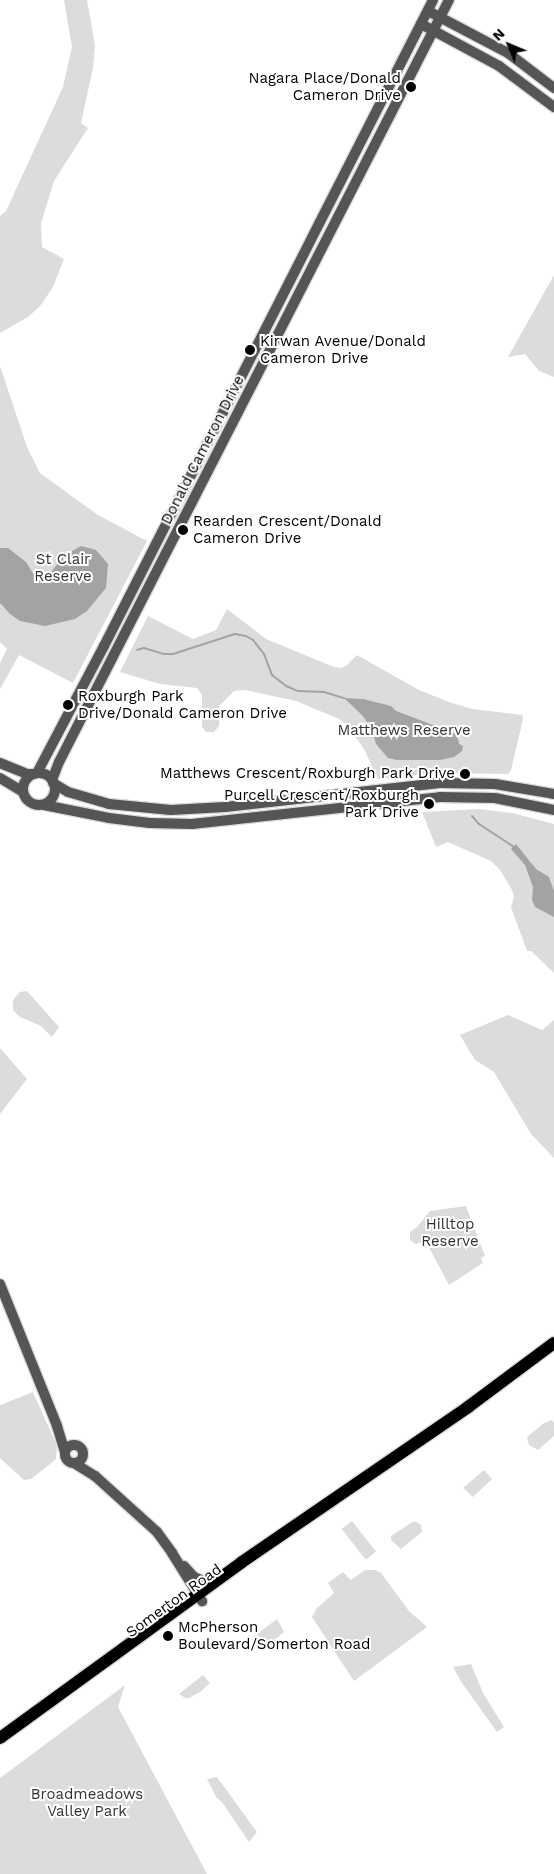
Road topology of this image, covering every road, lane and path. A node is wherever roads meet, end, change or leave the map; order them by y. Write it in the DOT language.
graph roads {
  1 [pos="433,0"];
  2 [pos="449,0"];
  3 [pos="428,11"];
  4 [pos="441,17"];
  5 [pos="421,24"];
  6 [pos="434,30"];
  7 [pos="554,88"];
  8 [pos="554,107"];
  9 [pos="313,236"];
  10 [pos="326,242"];
  11 [pos="230,399"];
  12 [pos="243,405"];
  13 [pos="148,559"];
  14 [pos="160,565"];
  15 [pos="0,763"];
  16 [pos="35,774"];
  17 [pos="0,778"];
  18 [pos="53,782"];
  19 [pos="517,786"];
  20 [pos="22,791"];
  21 [pos="554,794"];
  22 [pos="515,801"];
  23 [pos="44,805"];
  24 [pos="225,807"];
  25 [pos="554,810"];
  26 [pos="225,821"];
  27 [pos="0,1284"];
  28 [pos="554,1342"];
  29 [pos="57,1426"];
  30 [pos="76,1445"];
  31 [pos="65,1452"];
  32 [pos="83,1457"];
  33 [pos="74,1464"];
  34 [pos="95,1476"];
  35 [pos="366,1478"];
  36 [pos="172,1552"];
  37 [pos="188,1582"];
  38 [pos="215,1582"];
  39 [pos="199,1598"];
  40 [pos="128,1645"];
  41 [pos="0,1738"];
  42 [pos="0,1747"];
  1 -- 3 [label="street, Donald Cameron Drive"];
  2 -- 4 [label="street, Donald Cameron Drive"];
  3 -- 4 [label="street"];
  3 -- 5 [label="street, Donald Cameron Drive"];
  4 -- 6 [label="street, Donald Cameron Drive"];
  4 -- 7 [label="street"];
  5 -- 6 [label="street"];
  5 -- 9 [label="street, Donald Cameron Drive"];
  6 -- 8 [label="street"];
  6 -- 10 [label="street, Donald Cameron Drive"];
  9 -- 10 [label="street"];
  9 -- 11 [label="street, Donald Cameron Drive"];
  10 -- 12 [label="street, Donald Cameron Drive"];
  11 -- 12 [label="street"];
  11 -- 13 [label="street, Donald Cameron Drive"];
  12 -- 14 [label="street, Donald Cameron Drive"];
  13 -- 14 [label="street"];
  13 -- 16 [label="street, Donald Cameron Drive"];
  14 -- 18 [label="street, Donald Cameron Drive"];
  15 -- 16 [label="street"];
  16 -- 18 [label="street"];
  16 -- 20 [label="street"];
  17 -- 20 [label="street"];
  18 -- 23 [label="street"];
  18 -- 24 [label="street"];
  19 -- 21 [label="street"];
  19 -- 22 [label="street"];
  19 -- 24 [label="street"];
  20 -- 23 [label="street"];
  22 -- 25 [label="street"];
  22 -- 26 [label="street"];
  23 -- 26 [label="street"];
  24 -- 26 [label="street"];
  27 -- 29 [label="street"];
  28 -- 35 [label="main road, Somerton Road"];
  29 -- 30 [label="street"];
  29 -- 31 [label="street"];
  30 -- 31 [label="street"];
  30 -- 32 [label="street"];
  31 -- 33 [label="street"];
  32 -- 33 [label="street"];
  32 -- 34 [label="street"];
  33 -- 34 [label="street"];
  34 -- 36 [label="street"];
  35 -- 38 [label="main road, Somerton Road"];
  35 -- 39 [label="main road, Somerton Road"];
  36 -- 37 [label="street"];
  36 -- 38 [label="street"];
  37 -- 39 [label="street"];
  37 -- 40 [label="street"];
  38 -- 39 [label="main road, Somerton Road"];
  39 -- 40 [label="main road, Somerton Road"];
  39 -- 42 [label="main road, Somerton Road"];
  40 -- 41 [label="main road, Somerton Road"];
}
